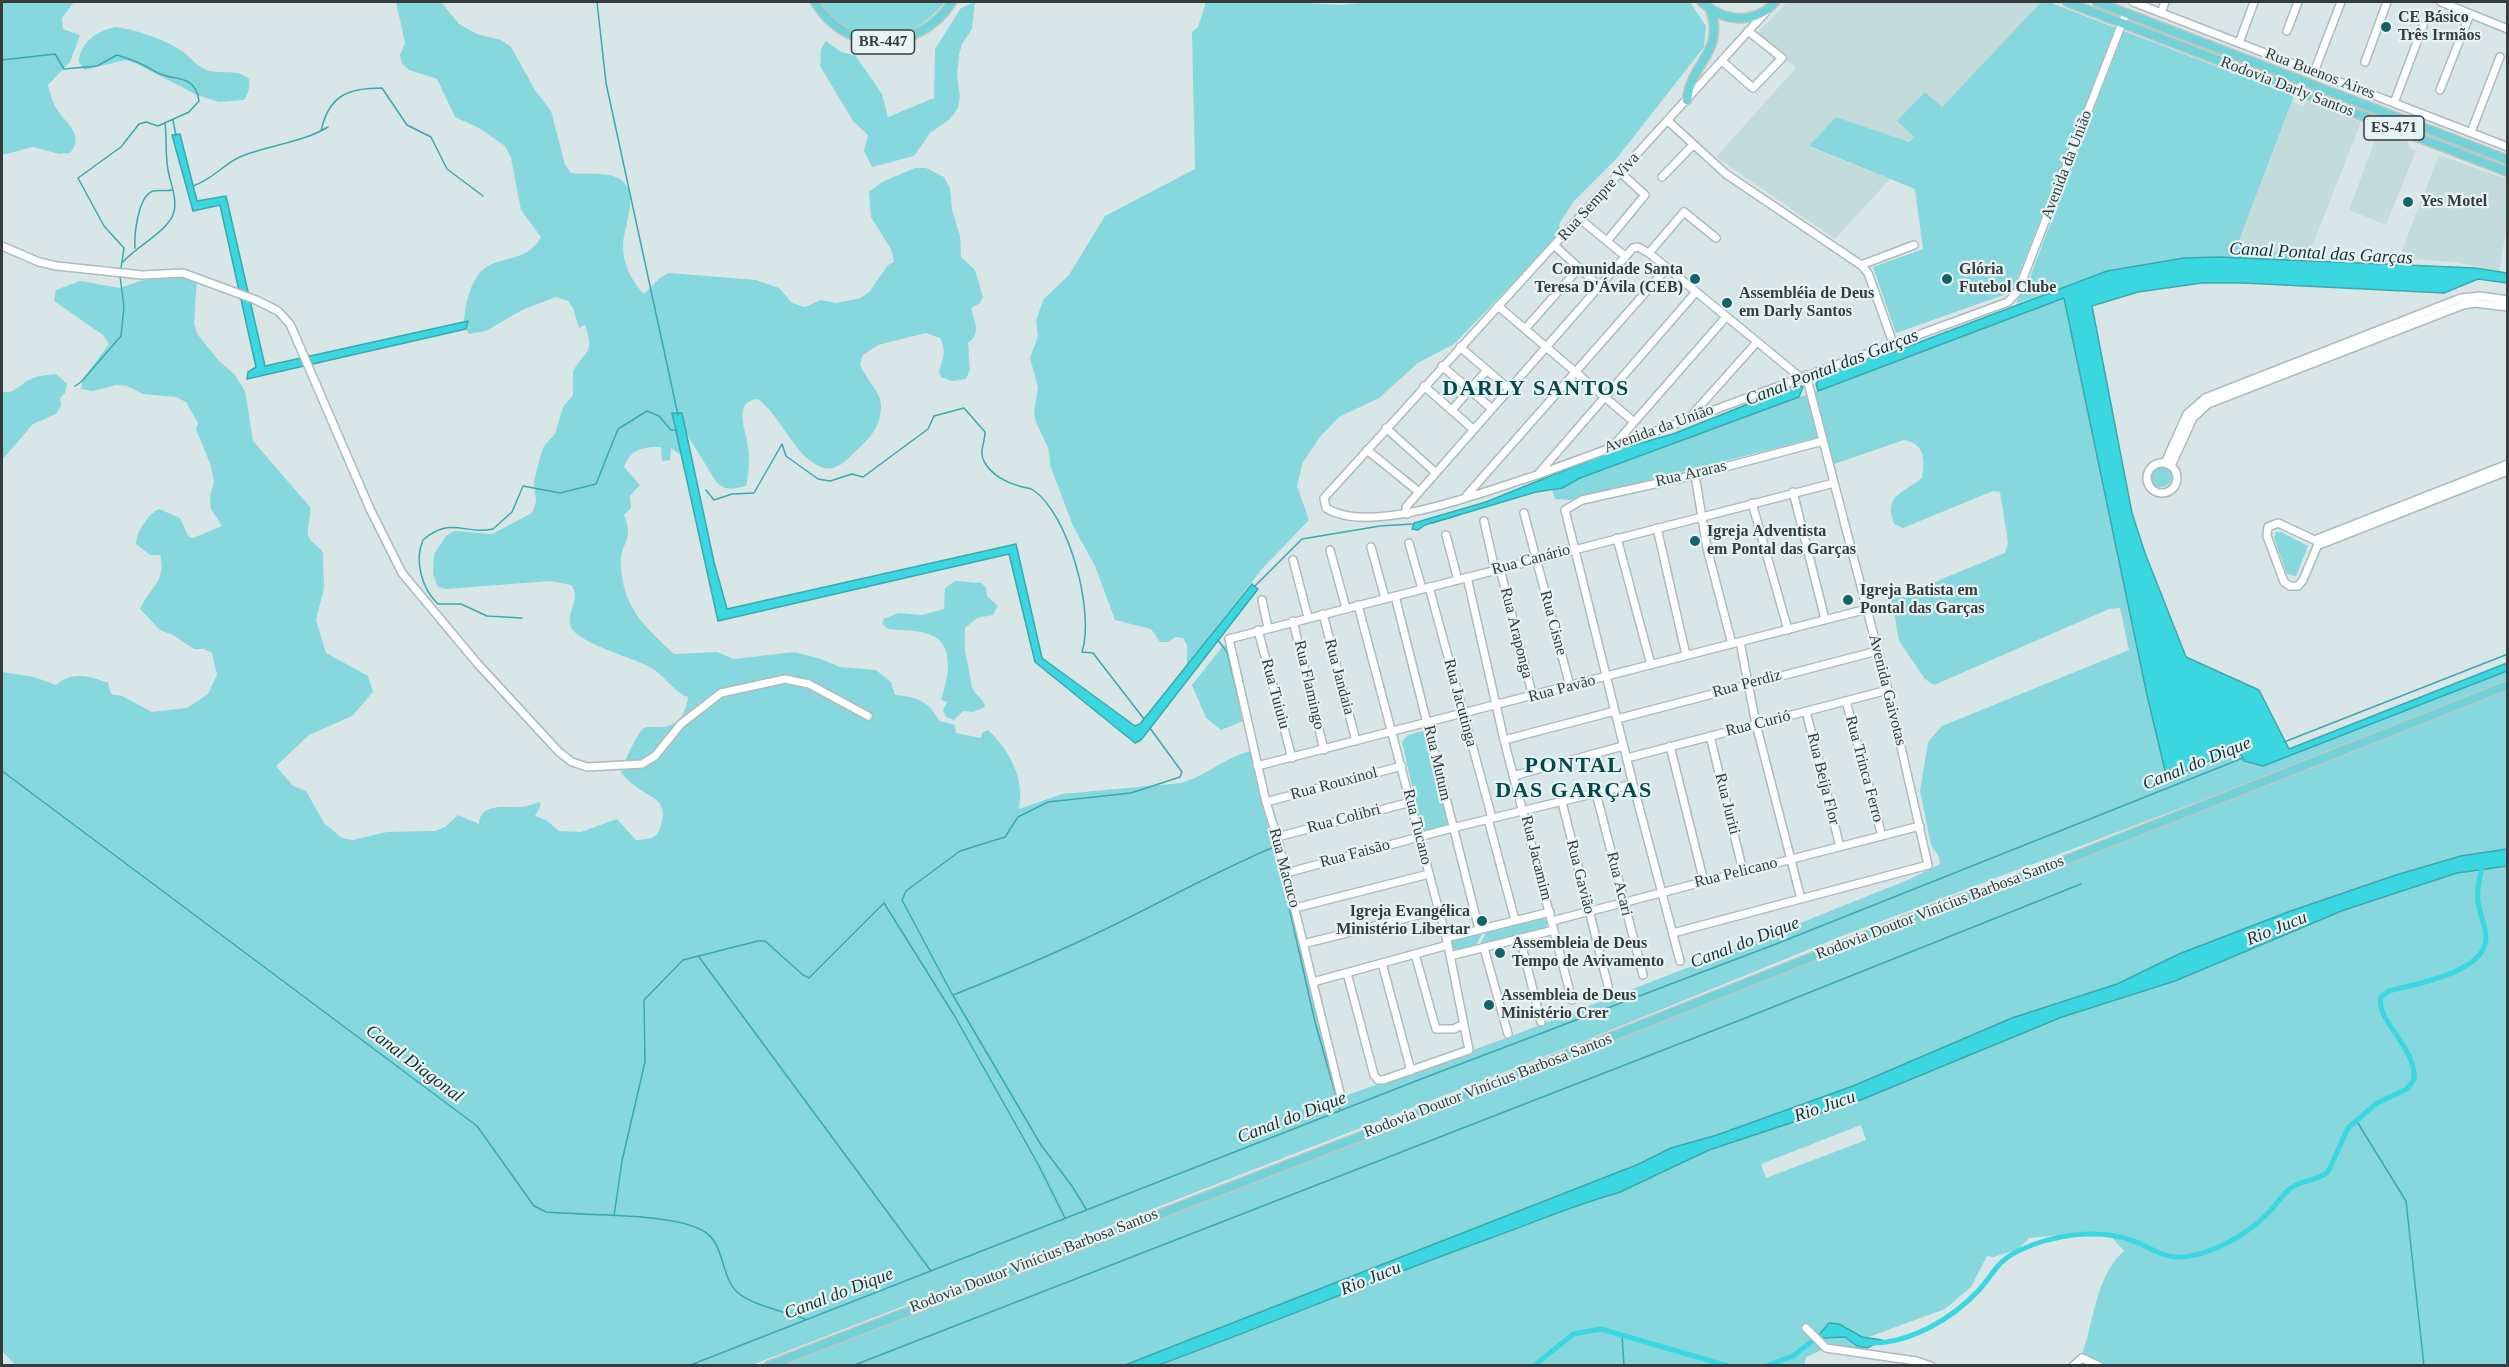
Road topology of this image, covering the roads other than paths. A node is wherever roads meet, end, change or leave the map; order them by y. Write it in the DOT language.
graph roads {
  1 [pos="952,2"];
  2 [pos="1702,2"];
  3 [pos="1776,2"];
  4 [pos="2067,2"];
  5 [pos="2097,2"];
  6 [pos="2133,2"];
  7 [pos="2165,2"];
  8 [pos="2254,2"];
  9 [pos="2298,2"];
  10 [pos="2342,2"];
  11 [pos="2387,2"];
  12 [pos="2441,2"];
  13 [pos="2457,2"];
  14 [pos="816,4"];
  15 [pos="1710,9"];
  16 [pos="1767,11"];
  17 [pos="2126,13"];
  18 [pos="2161,13"];
  19 [pos="2469,13"];
  20 [pos="2122,23"];
  21 [pos="2423,26"];
  22 [pos="2508,29"];
  23 [pos="1748,31"];
  24 [pos="2287,31"];
  25 [pos="2239,43"];
  26 [pos="2500,57"];
  27 [pos="1722,61"];
  28 [pos="2365,62"];
  29 [pos="2314,72"];
  30 [pos="2440,90"];
  31 [pos="1687,100"];
  32 [pos="2394,103"];
  33 [pos="1668,121"];
  34 [pos="2467,131"];
  35 [pos="2459,141"];
  36 [pos="1693,145"];
  37 [pos="2508,147"];
  38 [pos="2508,160"];
  39 [pos="2508,172"];
  40 [pos="1621,173"];
  41 [pos="1662,177"];
  42 [pos="1580,219"];
  43 [pos="1716,238"];
  44 [pos="1607,241"];
  45 [pos="1914,245"];
  46 [pos="2,246"];
  47 [pos="1555,246"];
  48 [pos="1649,253"];
  49 [pos="1625,256"];
  50 [pos="1861,265"];
  51 [pos="1579,268"];
  52 [pos="1667,268"];
  53 [pos="1599,286"];
  54 [pos="1696,292"];
  55 [pos="2508,300"];
  56 [pos="1498,306"];
  57 [pos="2508,307"];
  58 [pos="1726,316"];
  59 [pos="1525,329"];
  60 [pos="1757,342"];
  61 [pos="1893,343"];
  62 [pos="1460,347"];
  63 [pos="1546,347"];
  64 [pos="1442,366"];
  65 [pos="1487,370"];
  66 [pos="1575,372"];
  67 [pos="1805,378"];
  68 [pos="1424,386"];
  69 [pos="1509,389"];
  70 [pos="1470,390"];
  71 [pos="1605,398"];
  72 [pos="1491,408"];
  73 [pos="1452,410"];
  74 [pos="1689,418"];
  75 [pos="1634,422"];
  76 [pos="1386,428"];
  77 [pos="1473,429"];
  78 [pos="1823,441"];
  79 [pos="1613,446"];
  80 [pos="1367,450"];
  81 [pos="2168,464"];
  82 [pos="2508,464"];
  83 [pos="2508,471"];
  84 [pos="1436,473"];
  85 [pos="1537,475"];
  86 [pos="1695,475"];
  87 [pos="1834,483"];
  88 [pos="1419,492"];
  89 [pos="1793,492"];
  90 [pos="1465,497"];
  91 [pos="1324,498"];
  92 [pos="1752,503"];
  93 [pos="1524,513"];
  94 [pos="1407,514"];
  95 [pos="1701,516"];
  96 [pos="1484,521"];
  97 [pos="1657,528"];
  98 [pos="1446,535"];
  99 [pos="1617,538"];
  100 [pos="2318,542"];
  101 [pos="1409,543"];
  102 [pos="1371,547"];
  103 [pos="1574,549"];
  104 [pos="1330,550"];
  105 [pos="1536,559"];
  106 [pos="1293,560"];
  107 [pos="1497,569"];
  108 [pos="1467,577"];
  109 [pos="1458,580"];
  110 [pos="1425,588"];
  111 [pos="1395,596"];
  112 [pos="1385,598"];
  113 [pos="1262,600"];
  114 [pos="1358,605"];
  115 [pos="1346,608"];
  116 [pos="1867,609"];
  117 [pos="1323,614"];
  118 [pos="1308,617"];
  119 [pos="1825,619"];
  120 [pos="1293,621"];
  121 [pos="1268,628"];
  122 [pos="1258,630"];
  123 [pos="1788,630"];
  124 [pos="1229,639"];
  125 [pos="1736,643"];
  126 [pos="1877,651"];
  127 [pos="1686,655"];
  128 [pos="1651,665"];
  129 [pos="1607,677"];
  130 [pos="1747,683"];
  131 [pos="2508,685"];
  132 [pos="1570,686"];
  133 [pos="1888,690"];
  134 [pos="1533,697"];
  135 [pos="1846,701"];
  136 [pos="1496,706"];
  137 [pos="1806,711"];
  138 [pos="1462,714"];
  139 [pos="1616,715"];
  140 [pos="868,716"];
  141 [pos="1756,723"];
  142 [pos="1428,724"];
  143 [pos="1392,733"];
  144 [pos="1710,736"];
  145 [pos="1504,740"];
  146 [pos="1356,741"];
  147 [pos="1623,746"];
  148 [pos="1670,746"];
  149 [pos="1324,750"];
  150 [pos="1292,758"];
  151 [pos="1627,758"];
  152 [pos="1257,766"];
  153 [pos="1402,766"];
  154 [pos="1513,776"];
  155 [pos="1633,784"];
  156 [pos="1596,793"];
  157 [pos="1266,802"];
  158 [pos="1411,802"];
  159 [pos="1562,802"];
  160 [pos="1525,811"];
  161 [pos="1490,819"];
  162 [pos="1920,826"];
  163 [pos="1452,828"];
  164 [pos="1882,836"];
  165 [pos="1277,837"];
  166 [pos="1419,837"];
  167 [pos="1840,847"];
  168 [pos="1791,859"];
  169 [pos="1743,871"];
  170 [pos="1286,873"];
  171 [pos="1429,874"];
  172 [pos="1704,882"];
  173 [pos="1661,893"];
  174 [pos="1801,899"];
  175 [pos="1624,903"];
  176 [pos="1295,908"];
  177 [pos="1438,910"];
  178 [pos="1550,912"];
  179 [pos="1589,912"];
  180 [pos="1515,920"];
  181 [pos="1552,921"];
  182 [pos="1479,929"];
  183 [pos="1554,930"];
  184 [pos="1673,933"];
  185 [pos="1520,938"];
  186 [pos="1447,941"];
  187 [pos="1304,944"];
  188 [pos="1484,948"];
  189 [pos="1415,954"];
  190 [pos="1450,956"];
  191 [pos="1680,961"];
  192 [pos="1382,963"];
  193 [pos="1347,973"];
  194 [pos="1643,975"];
  195 [pos="1313,982"];
  196 [pos="1608,986"];
  197 [pos="1572,1000"];
  198 [pos="1541,1022"];
  199 [pos="1464,1024"];
  200 [pos="1508,1034"];
  201 [pos="1411,1071"];
  202 [pos="1341,1097"];
  203 [pos="1806,1328"];
  204 [pos="768,1365"];
  205 [pos="1931,1365"];
  206 [pos="2073,1365"];
  207 [pos="2099,1365"];
  1 -- 14 [label="main road, BR-447"];
  2 -- 15 [label="main road"];
  3 -- 16 [label="main road, Rua Sempre Viva"];
  4 -- 20 [label="main road, Rodovia Darly Santos / ES-471"];
  5 -- 17 [label="main road, Rodovia Darly Santos / ES-471"];
  6 -- 18 [label="street, Rua Buenos Aires"];
  7 -- 18 [label="street"];
  8 -- 25 [label="street"];
  9 -- 24 [label="street"];
  10 -- 29 [label="street"];
  11 -- 28 [label="street"];
  12 -- 19 [label="street"];
  13 -- 19 [label="street"];
  15 -- 16 [label="main road"];
  15 -- 31 [label="main road"];
  16 -- 23 [label="street, Rua Sempre Viva"];
  17 -- 20 [label="street, Avenida da União"];
  17 -- 35 [label="main road, Rodovia Darly Santos / ES-471"];
  18 -- 25 [label="street, Rua Buenos Aires"];
  19 -- 22 [label="street"];
  19 -- 30 [label="street"];
  20 -- 39 [label="main road, Rodovia Darly Santos / ES-471"];
  20 -- 61 [label="street, Avenida da União"];
  21 -- 32 [label="street"];
  23 -- 27 [label="street, Rua Sempre Viva"];
  23 -- 27 [label="street"];
  25 -- 29 [label="street, Rua Buenos Aires"];
  26 -- 34 [label="street"];
  27 -- 31 [label="street, Rua Sempre Viva"];
  29 -- 32 [label="street, Rua Buenos Aires"];
  31 -- 33 [label="street, Rua Sempre Viva"];
  32 -- 34 [label="street, Rua Buenos Aires"];
  33 -- 36 [label="street"];
  33 -- 40 [label="street, Rua Sempre Viva"];
  34 -- 35 [label="street"];
  34 -- 37 [label="street, Rua Buenos Aires"];
  35 -- 38 [label="main road, Rodovia Darly Santos / ES-471"];
  36 -- 41 [label="street"];
  36 -- 50 [label="street"];
  40 -- 42 [label="street, Rua Sempre Viva"];
  40 -- 44 [label="street"];
  42 -- 44 [label="street"];
  42 -- 47 [label="street, Rua Sempre Viva"];
  43 -- 48 [label="street"];
  44 -- 49 [label="street"];
  45 -- 50 [label="street"];
  46 -- 140 [label="street"];
  47 -- 51 [label="street"];
  47 -- 56 [label="street, Rua Sempre Viva"];
  48 -- 49 [label="street"];
  48 -- 52 [label="street"];
  49 -- 53 [label="street"];
  50 -- 61 [label="street"];
  51 -- 53 [label="street"];
  51 -- 59 [label="street"];
  52 -- 54 [label="street"];
  52 -- 66 [label="street"];
  53 -- 63 [label="street"];
  54 -- 58 [label="street"];
  54 -- 71 [label="street"];
  55 -- 81 [label="street"];
  56 -- 59 [label="street"];
  56 -- 62 [label="street, Rua Sempre Viva"];
  57 -- 81 [label="street"];
  58 -- 60 [label="street"];
  58 -- 75 [label="street"];
  59 -- 63 [label="street"];
  60 -- 67 [label="street"];
  60 -- 74 [label="street"];
  61 -- 67 [label="street, Avenida da União"];
  62 -- 64 [label="street, Rua Sempre Viva"];
  62 -- 65 [label="street"];
  63 -- 66 [label="street"];
  63 -- 69 [label="street"];
  64 -- 68 [label="street, Rua Sempre Viva"];
  64 -- 70 [label="street"];
  65 -- 69 [label="street"];
  65 -- 70 [label="street"];
  66 -- 71 [label="street"];
  66 -- 90 [label="street"];
  67 -- 74 [label="street, Avenida da União"];
  67 -- 78 [label="street, Avenida Gaivotas"];
  68 -- 73 [label="street"];
  68 -- 76 [label="street, Rua Sempre Viva"];
  69 -- 72 [label="street"];
  70 -- 72 [label="street"];
  70 -- 73 [label="street"];
  71 -- 75 [label="street"];
  71 -- 85 [label="street"];
  72 -- 77 [label="street"];
  73 -- 77 [label="street"];
  74 -- 79 [label="street, Avenida da União"];
  75 -- 79 [label="street"];
  76 -- 80 [label="street, Rua Sempre Viva"];
  76 -- 84 [label="street"];
  77 -- 84 [label="street"];
  78 -- 86 [label="street, Rua Araras"];
  78 -- 87 [label="street, Avenida Gaivotas"];
  79 -- 85 [label="street, Avenida da União"];
  80 -- 88 [label="street"];
  80 -- 91 [label="street, Rua Sempre Viva"];
  81 -- 81 [label="street"];
  82 -- 100 [label="street"];
  83 -- 100 [label="street"];
  84 -- 88 [label="street"];
  85 -- 90 [label="street, Avenida da União"];
  86 -- 95 [label="street"];
  86 -- 103 [label="street, Rua Araras"];
  87 -- 89 [label="street, Rua Canário"];
  87 -- 116 [label="street, Avenida Gaivotas"];
  88 -- 94 [label="street"];
  89 -- 92 [label="street, Rua Canário"];
  89 -- 119 [label="street"];
  90 -- 94 [label="street, Avenida da União"];
  91 -- 94 [label="street, Avenida da União"];
  92 -- 95 [label="street, Rua Canário"];
  92 -- 123 [label="street"];
  93 -- 105 [label="street, Rua Cisne"];
  95 -- 97 [label="street, Rua Canário"];
  95 -- 125 [label="street"];
  96 -- 107 [label="street, Rua Araponga"];
  97 -- 99 [label="street, Rua Canário"];
  97 -- 127 [label="street"];
  98 -- 109 [label="street"];
  99 -- 103 [label="street, Rua Canário"];
  99 -- 128 [label="street"];
  100 -- 100 [label="street"];
  101 -- 110 [label="street, Rua Jacutinga"];
  102 -- 112 [label="street"];
  103 -- 105 [label="street, Rua Canário"];
  103 -- 129 [label="street"];
  104 -- 115 [label="street"];
  105 -- 107 [label="street, Rua Canário"];
  105 -- 132 [label="street, Rua Cisne"];
  106 -- 118 [label="street"];
  107 -- 108 [label="street, Rua Canário"];
  107 -- 134 [label="street, Rua Araponga"];
  108 -- 109 [label="street, Rua Canário"];
  108 -- 136 [label="street, Rua Jacamim"];
  109 -- 110 [label="street, Rua Canário"];
  110 -- 111 [label="street, Rua Canário"];
  110 -- 138 [label="street, Rua Jacutinga"];
  111 -- 112 [label="street, Rua Canário"];
  111 -- 142 [label="street, Rua Mutum"];
  112 -- 114 [label="street, Rua Canário"];
  113 -- 121 [label="street"];
  114 -- 115 [label="street, Rua Canário"];
  114 -- 143 [label="street, Rua Tucano"];
  115 -- 117 [label="street, Rua Canário"];
  116 -- 119 [label="street, Rua Pavão"];
  116 -- 126 [label="street, Avenida Gaivotas"];
  117 -- 118 [label="street, Rua Canário"];
  117 -- 146 [label="street, Rua Jandaia"];
  118 -- 120 [label="street, Rua Canário"];
  119 -- 123 [label="street, Rua Pavão"];
  120 -- 121 [label="street, Rua Canário"];
  120 -- 149 [label="street, Rua Flamingo"];
  121 -- 122 [label="street, Rua Canário"];
  122 -- 124 [label="street, Rua Canário"];
  122 -- 150 [label="street, Rua Tuiuiu"];
  123 -- 125 [label="street, Rua Pavão"];
  124 -- 152 [label="street, Rua Macuco"];
  125 -- 127 [label="street, Rua Pavão"];
  125 -- 130 [label="street"];
  126 -- 130 [label="street, Rua Perdiz"];
  126 -- 133 [label="street, Avenida Gaivotas"];
  127 -- 128 [label="street, Rua Pavão"];
  128 -- 129 [label="street, Rua Pavão"];
  129 -- 132 [label="street, Rua Pavão"];
  129 -- 139 [label="street"];
  130 -- 139 [label="street, Rua Perdiz"];
  130 -- 141 [label="street"];
  131 -- 204 [label="main road, Rodovia Doutor Vinícius Barbosa Santos"];
  132 -- 134 [label="street, Rua Pavão"];
  133 -- 135 [label="street, Rua Curió"];
  133 -- 162 [label="street, Avenida Gaivotas"];
  134 -- 136 [label="street, Rua Pavão"];
  135 -- 137 [label="street, Rua Curió"];
  135 -- 164 [label="street, Rua Trinca Ferro"];
  136 -- 138 [label="street, Rua Pavão"];
  136 -- 145 [label="street, Rua Jacamim"];
  137 -- 141 [label="street, Rua Curió"];
  137 -- 167 [label="street, Rua Beija Flor"];
  138 -- 142 [label="street, Rua Pavão"];
  138 -- 161 [label="street, Rua Jacutinga"];
  139 -- 145 [label="street, Rua Perdiz"];
  139 -- 147 [label="street"];
  141 -- 144 [label="street, Rua Curió"];
  141 -- 168 [label="street"];
  142 -- 143 [label="street, Rua Pavão"];
  142 -- 163 [label="street, Rua Mutum"];
  143 -- 146 [label="street, Rua Pavão"];
  143 -- 153 [label="street, Rua Tucano"];
  144 -- 148 [label="street, Rua Curió"];
  144 -- 169 [label="street, Rua Juriti"];
  145 -- 154 [label="street, Rua Jacamim"];
  146 -- 149 [label="street, Rua Pavão"];
  147 -- 151 [label="street"];
  147 -- 154 [label="street"];
  148 -- 151 [label="street, Rua Curió"];
  148 -- 172 [label="street"];
  149 -- 150 [label="street, Rua Pavão"];
  150 -- 152 [label="street, Rua Pavão"];
  151 -- 155 [label="street"];
  152 -- 157 [label="street, Rua Macuco"];
  153 -- 157 [label="street, Rua Rouxinol"];
  153 -- 158 [label="street, Rua Tucano"];
  154 -- 160 [label="street, Rua Jacamim"];
  155 -- 156 [label="street, Rua Faisão"];
  155 -- 173 [label="street"];
  156 -- 159 [label="street, Rua Faisão"];
  156 -- 175 [label="street, Rua Acari"];
  157 -- 165 [label="street, Rua Macuco"];
  158 -- 165 [label="street, Rua Colibri"];
  158 -- 166 [label="street, Rua Tucano"];
  159 -- 160 [label="street, Rua Faisão"];
  159 -- 179 [label="street, Rua Gavião"];
  160 -- 161 [label="street, Rua Faisão"];
  160 -- 178 [label="street, Rua Jacamim"];
  161 -- 163 [label="street, Rua Faisão"];
  161 -- 180 [label="street, Rua Jacutinga"];
  162 -- 164 [label="street, Rua Pelicano"];
  162 -- 174 [label="street, Avenida Gaivotas"];
  163 -- 166 [label="street, Rua Faisão"];
  163 -- 182 [label="street, Rua Mutum"];
  164 -- 167 [label="street, Rua Pelicano"];
  165 -- 170 [label="street, Rua Macuco"];
  166 -- 170 [label="street, Rua Faisão"];
  166 -- 171 [label="street, Rua Tucano"];
  167 -- 168 [label="street, Rua Pelicano"];
  168 -- 169 [label="street, Rua Pelicano"];
  168 -- 174 [label="street"];
  169 -- 172 [label="street, Rua Pelicano"];
  170 -- 176 [label="street, Rua Macuco"];
  171 -- 176 [label="street"];
  171 -- 177 [label="street, Rua Tucano"];
  172 -- 173 [label="street, Rua Pelicano"];
  173 -- 175 [label="street, Rua Pelicano"];
  173 -- 184 [label="street"];
  174 -- 184 [label="street"];
  175 -- 179 [label="street, Rua Pelicano"];
  175 -- 194 [label="street, Rua Acari"];
  176 -- 187 [label="street, Rua Macuco"];
  177 -- 186 [label="street, Rua Tucano"];
  177 -- 187 [label="street"];
  178 -- 180 [label="street"];
  178 -- 181 [label="street, Rua Jacamim"];
  179 -- 181 [label="street, Rua Pelicano"];
  179 -- 196 [label="street, Rua Gavião"];
  180 -- 182 [label="street"];
  181 -- 183 [label="street, Rua Jacamim"];
  182 -- 186 [label="street"];
  183 -- 185 [label="street"];
  183 -- 197 [label="street, Rua Jacamim"];
  184 -- 191 [label="street"];
  185 -- 188 [label="street"];
  185 -- 198 [label="street"];
  186 -- 189 [label="street"];
  186 -- 190 [label="street, Rua Tucano"];
  187 -- 195 [label="street, Rua Macuco"];
  188 -- 190 [label="street"];
  188 -- 200 [label="street"];
  189 -- 192 [label="street"];
  189 -- 199 [label="street"];
  190 -- 199 [label="street, Rua Tucano"];
  192 -- 193 [label="street"];
  192 -- 201 [label="street"];
  193 -- 195 [label="street"];
  193 -- 201 [label="street"];
  195 -- 202 [label="street, Rua Macuco"];
  199 -- 201 [label="street, Rua Tucano"];
  203 -- 205 [label="street"];
  206 -- 207 [label="street"];
}
